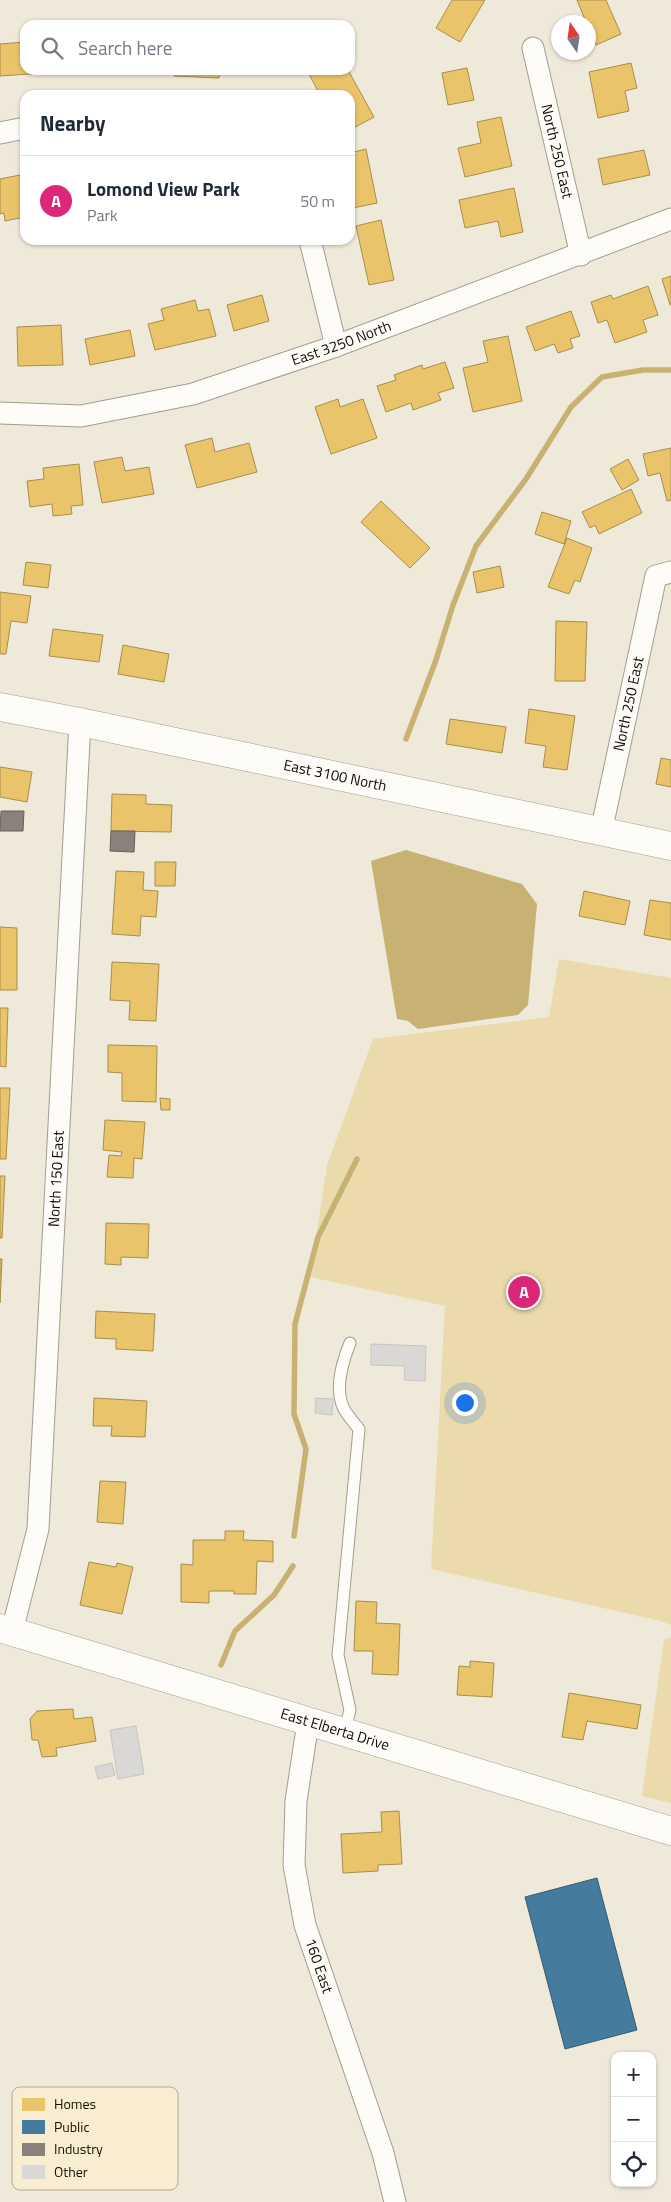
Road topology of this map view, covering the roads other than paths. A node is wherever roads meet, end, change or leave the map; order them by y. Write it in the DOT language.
graph roads {
  1 [pos="533,48"];
  2 [pos="20,129"];
  3 [pos="0,133"];
  4 [pos="671,219"];
  5 [pos="311,245"];
  6 [pos="580,255"];
  7 [pos="336,346"];
  8 [pos="0,413"];
  9 [pos="663,574"];
  10 [pos="0,707"];
  11 [pos="80,722"];
  12 [pos="601,832"];
  13 [pos="671,846"];
  14 [pos="350,1343"];
  15 [pos="6,1629"];
  16 [pos="308,1722"];
  17 [pos="344,1733"];
  18 [pos="671,1831"];
  19 [pos="395,2202"];
  1 -- 6 [label="street, North 250 East"];
  2 -- 3 [label="street"];
  4 -- 6 [label="street, East 3250 North"];
  5 -- 7 [label="street"];
  6 -- 7 [label="street, East 3250 North"];
  7 -- 8 [label="street, East 3250 North"];
  9 -- 12 [label="street, North 250 East"];
  10 -- 11 [label="main road, East 3100 North"];
  11 -- 12 [label="main road, East 3100 North"];
  11 -- 15 [label="street, North 150 East"];
  12 -- 13 [label="main road, East 3100 North"];
  14 -- 17 [label="lane"];
  15 -- 16 [label="main road, East Elberta Drive"];
  16 -- 17 [label="main road, East Elberta Drive"];
  16 -- 19 [label="street, 160 East"];
  17 -- 18 [label="main road, East Elberta Drive"];
}
